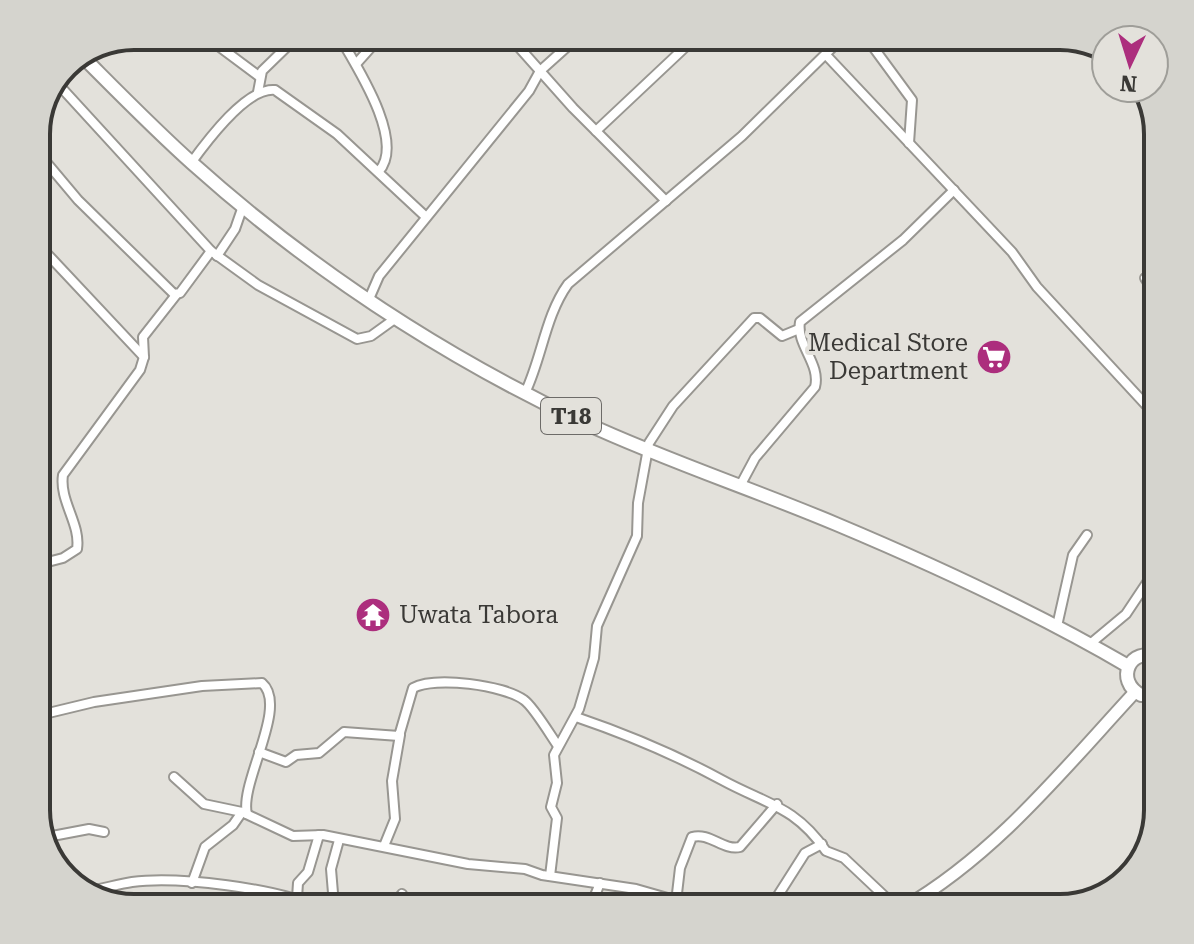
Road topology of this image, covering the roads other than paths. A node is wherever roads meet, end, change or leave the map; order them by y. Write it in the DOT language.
graph roads {
  1 [pos="224,50"];
  2 [pos="285,50"];
  3 [pos="348,50"];
  4 [pos="368,50"];
  5 [pos="521,50"];
  6 [pos="563,50"];
  7 [pos="682,50"];
  8 [pos="832,50"];
  9 [pos="875,50"];
  10 [pos="827,56"];
  11 [pos="89,63"];
  12 [pos="356,64"];
  13 [pos="540,71"];
  14 [pos="260,77"];
  15 [pos="63,90"];
  16 [pos="258,92"];
  17 [pos="596,131"];
  18 [pos="909,143"];
  19 [pos="191,163"];
  20 [pos="50,167"];
  21 [pos="379,171"];
  22 [pos="954,190"];
  23 [pos="666,201"];
  24 [pos="243,206"];
  25 [pos="425,216"];
  26 [pos="214,254"];
  27 [pos="50,257"];
  28 [pos="176,295"];
  29 [pos="369,299"];
  30 [pos="396,318"];
  31 [pos="799,329"];
  32 [pos="144,357"];
  33 [pos="525,393"];
  34 [pos="1144,403"];
  35 [pos="646,450"];
  36 [pos="740,486"];
  37 [pos="1087,535"];
  38 [pos="50,561"];
  39 [pos="1144,592"];
  40 [pos="1057,626"];
  41 [pos="1090,644"];
  42 [pos="1144,655"];
  43 [pos="1128,666"];
  44 [pos="1135,692"];
  45 [pos="1144,694"];
  46 [pos="50,713"];
  47 [pos="576,717"];
  48 [pos="400,735"];
  49 [pos="558,746"];
  50 [pos="259,752"];
  51 [pos="174,777"];
  52 [pos="777,804"];
  53 [pos="244,813"];
  54 [pos="104,832"];
  55 [pos="319,835"];
  56 [pos="55,836"];
  57 [pos="339,840"];
  58 [pos="822,844"];
  59 [pos="384,846"];
  60 [pos="550,876"];
  61 [pos="192,883"];
  62 [pos="600,883"];
  63 [pos="103,888"];
  64 [pos="269,894"];
  65 [pos="297,894"];
  66 [pos="330,894"];
  67 [pos="596,894"];
  68 [pos="656,894"];
  69 [pos="677,894"];
  70 [pos="779,894"];
  71 [pos="882,894"];
  72 [pos="927,894"];
  1 -- 14 [label="street"];
  2 -- 14 [label="street"];
  3 -- 12 [label="street"];
  4 -- 12 [label="street"];
  5 -- 13 [label="street"];
  6 -- 13 [label="street"];
  7 -- 17 [label="street"];
  8 -- 10 [label="street"];
  9 -- 18 [label="street"];
  10 -- 18 [label="street"];
  10 -- 23 [label="street"];
  11 -- 19 [label="highway, T18"];
  12 -- 21 [label="street"];
  13 -- 17 [label="street"];
  13 -- 25 [label="street"];
  14 -- 16 [label="street"];
  15 -- 26 [label="street"];
  16 -- 19 [label="street"];
  16 -- 21 [label="street"];
  17 -- 23 [label="street"];
  18 -- 22 [label="street"];
  19 -- 24 [label="highway, T18"];
  20 -- 28 [label="street"];
  21 -- 25 [label="street"];
  22 -- 31 [label="street"];
  22 -- 34 [label="street"];
  23 -- 33 [label="street"];
  24 -- 26 [label="street"];
  24 -- 29 [label="highway, T18"];
  25 -- 29 [label="street"];
  26 -- 28 [label="street"];
  26 -- 30 [label="street"];
  27 -- 32 [label="street"];
  28 -- 32 [label="street"];
  29 -- 30 [label="highway, T18"];
  30 -- 33 [label="highway, T18"];
  31 -- 35 [label="street"];
  31 -- 36 [label="street"];
  32 -- 38 [label="street"];
  33 -- 35 [label="highway, T18"];
  35 -- 36 [label="highway, T18"];
  35 -- 47 [label="street"];
  36 -- 40 [label="highway, T18"];
  37 -- 40 [label="street"];
  39 -- 41 [label="street"];
  40 -- 41 [label="highway, T18"];
  41 -- 43 [label="highway, T18"];
  42 -- 43 [label="highway"];
  43 -- 44 [label="highway"];
  44 -- 45 [label="highway"];
  44 -- 72 [label="main road"];
  46 -- 50 [label="street"];
  47 -- 49 [label="street"];
  47 -- 52 [label="street"];
  48 -- 49 [label="street"];
  48 -- 50 [label="street"];
  48 -- 59 [label="street"];
  49 -- 60 [label="street"];
  50 -- 53 [label="street"];
  51 -- 53 [label="street"];
  52 -- 58 [label="street"];
  52 -- 69 [label="street"];
  53 -- 55 [label="street"];
  53 -- 61 [label="street"];
  54 -- 56 [label="street"];
  55 -- 57 [label="street"];
  55 -- 65 [label="street"];
  57 -- 59 [label="street"];
  57 -- 66 [label="street"];
  58 -- 70 [label="street"];
  58 -- 71 [label="street"];
  59 -- 60 [label="street"];
  60 -- 62 [label="street"];
  61 -- 63 [label="street"];
  61 -- 64 [label="street"];
  62 -- 67 [label="street"];
  62 -- 68 [label="street"];
}
